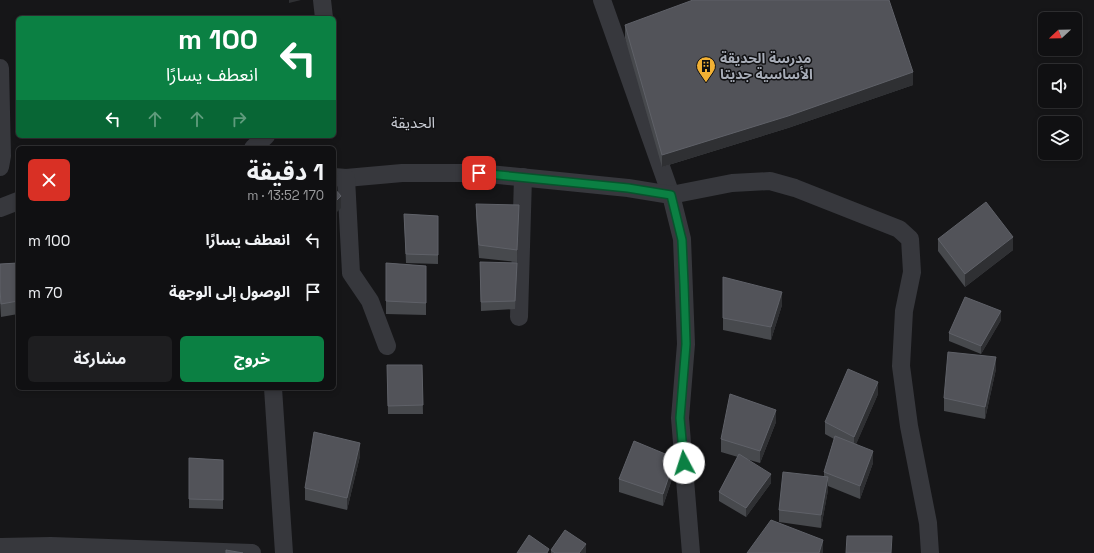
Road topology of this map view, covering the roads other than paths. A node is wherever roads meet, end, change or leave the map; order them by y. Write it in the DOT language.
graph roads {
  1 [pos="322,0"];
  2 [pos="602,0"];
  3 [pos="324,16"];
  4 [pos="0,68"];
  5 [pos="264,138"];
  6 [pos="255,146"];
  7 [pos="0,167"];
  8 [pos="340,177"];
  9 [pos="523,178"];
  10 [pos="671,195"];
  11 [pos="16,202"];
  12 [pos="0,208"];
  13 [pos="519,317"];
  14 [pos="387,346"];
  15 [pos="273,390"];
  16 [pos="0,547"];
  17 [pos="252,553"];
  18 [pos="284,553"];
  19 [pos="691,553"];
  20 [pos="930,553"];
  1 -- 3 [label="street"];
  2 -- 10 [label="street"];
  4 -- 7 [label="street"];
  5 -- 6 [label="street"];
  8 -- 9 [label="street"];
  8 -- 14 [label="street"];
  9 -- 10 [label="street"];
  9 -- 13 [label="street"];
  10 -- 19 [label="street"];
  10 -- 20 [label="street"];
  11 -- 12 [label="street"];
  15 -- 18 [label="street"];
  16 -- 17 [label="street"];
}
